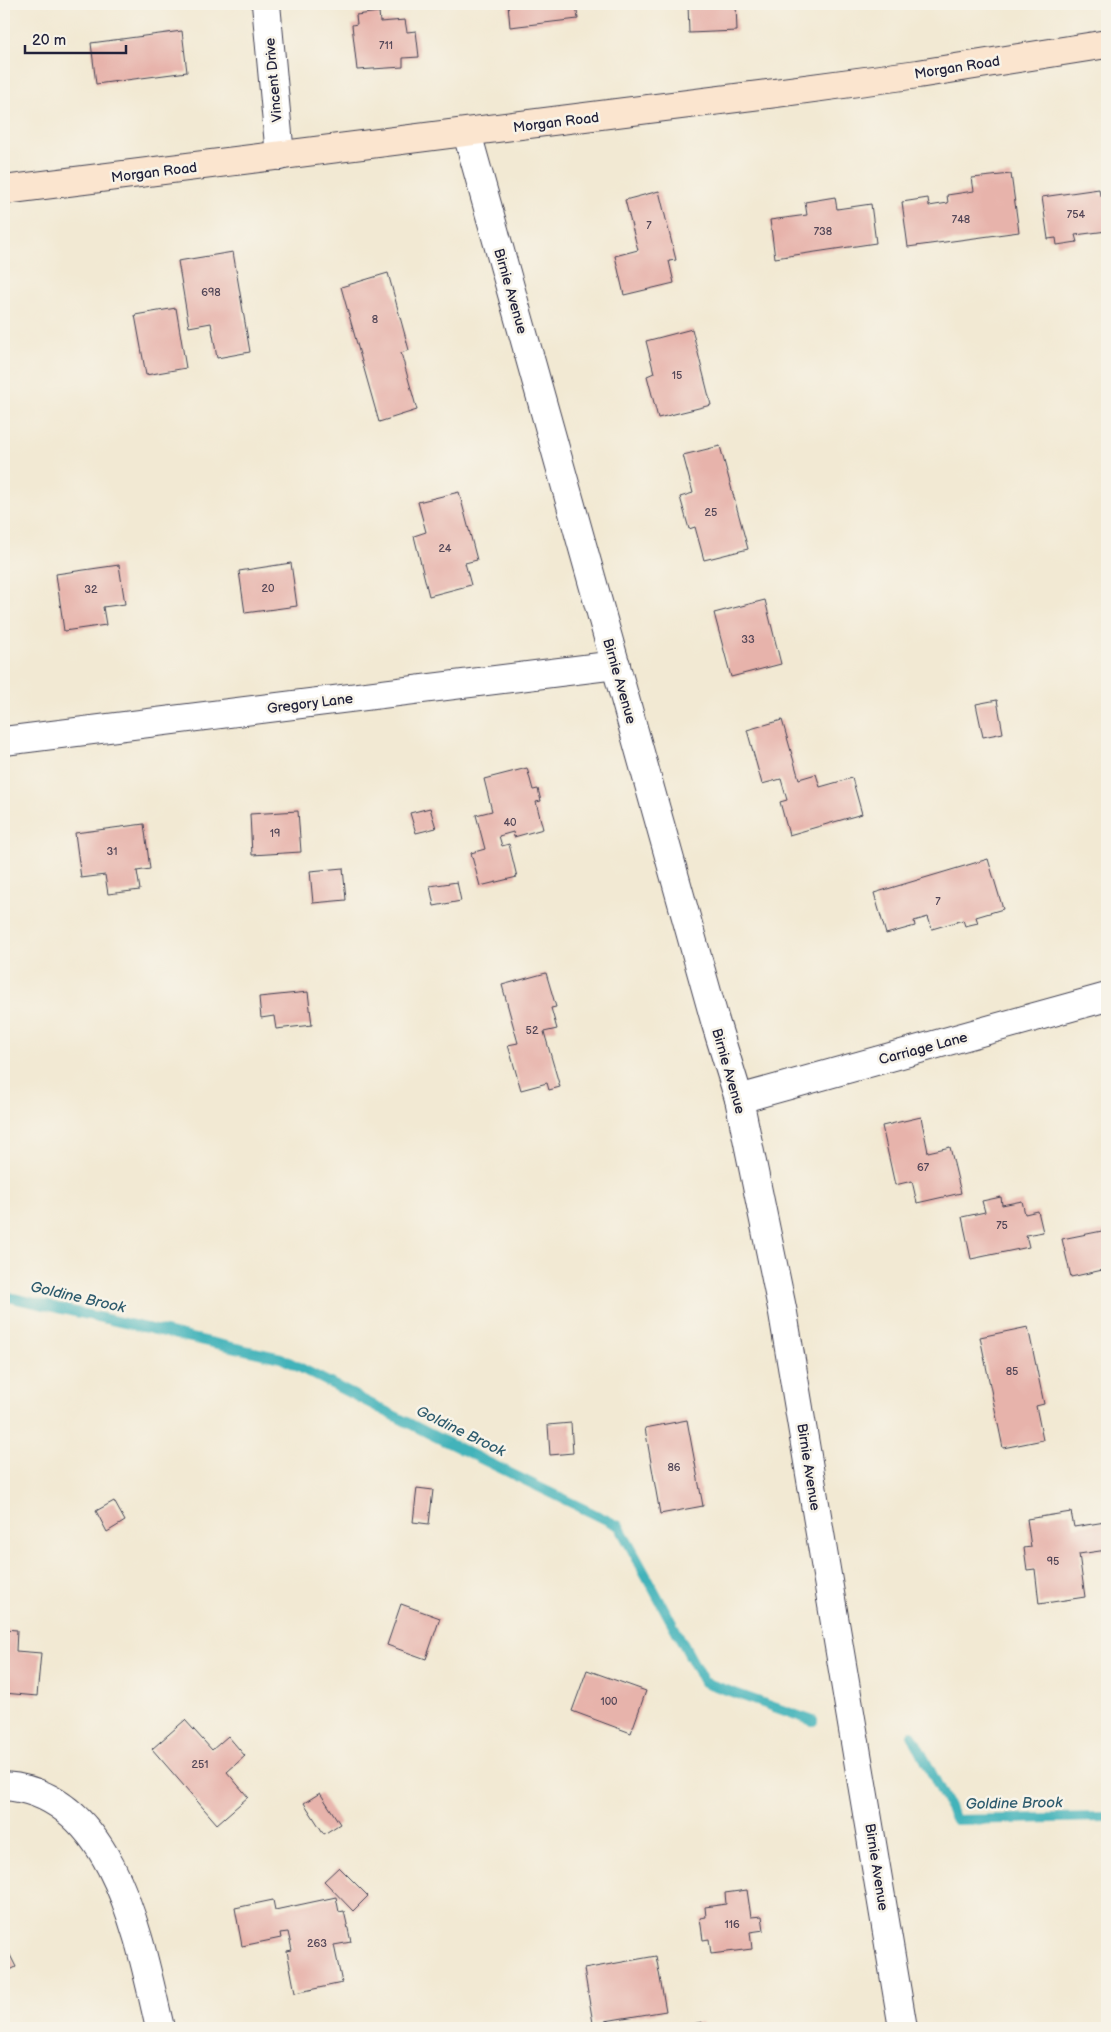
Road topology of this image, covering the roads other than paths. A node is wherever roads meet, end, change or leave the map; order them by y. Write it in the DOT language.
graph roads {
  1 [pos="266,4"];
  2 [pos="1107,44"];
  3 [pos="467,133"];
  4 [pos="280,156"];
  5 [pos="4,190"];
  6 [pos="616,665"];
  7 [pos="4,741"];
  8 [pos="1107,997"];
  9 [pos="739,1099"];
  10 [pos="4,1786"];
  11 [pos="160,2028"];
  12 [pos="903,2028"];
  1 -- 4 [label="street, Vincent Drive"];
  2 -- 3 [label="main road, Morgan Road"];
  3 -- 4 [label="main road, Morgan Road"];
  3 -- 6 [label="street, Birnie Avenue"];
  4 -- 5 [label="main road, Morgan Road"];
  6 -- 7 [label="street, Gregory Lane"];
  6 -- 9 [label="street, Birnie Avenue"];
  8 -- 9 [label="street, Carriage Lane"];
  9 -- 12 [label="street, Birnie Avenue"];
  10 -- 11 [label="street"];
}
